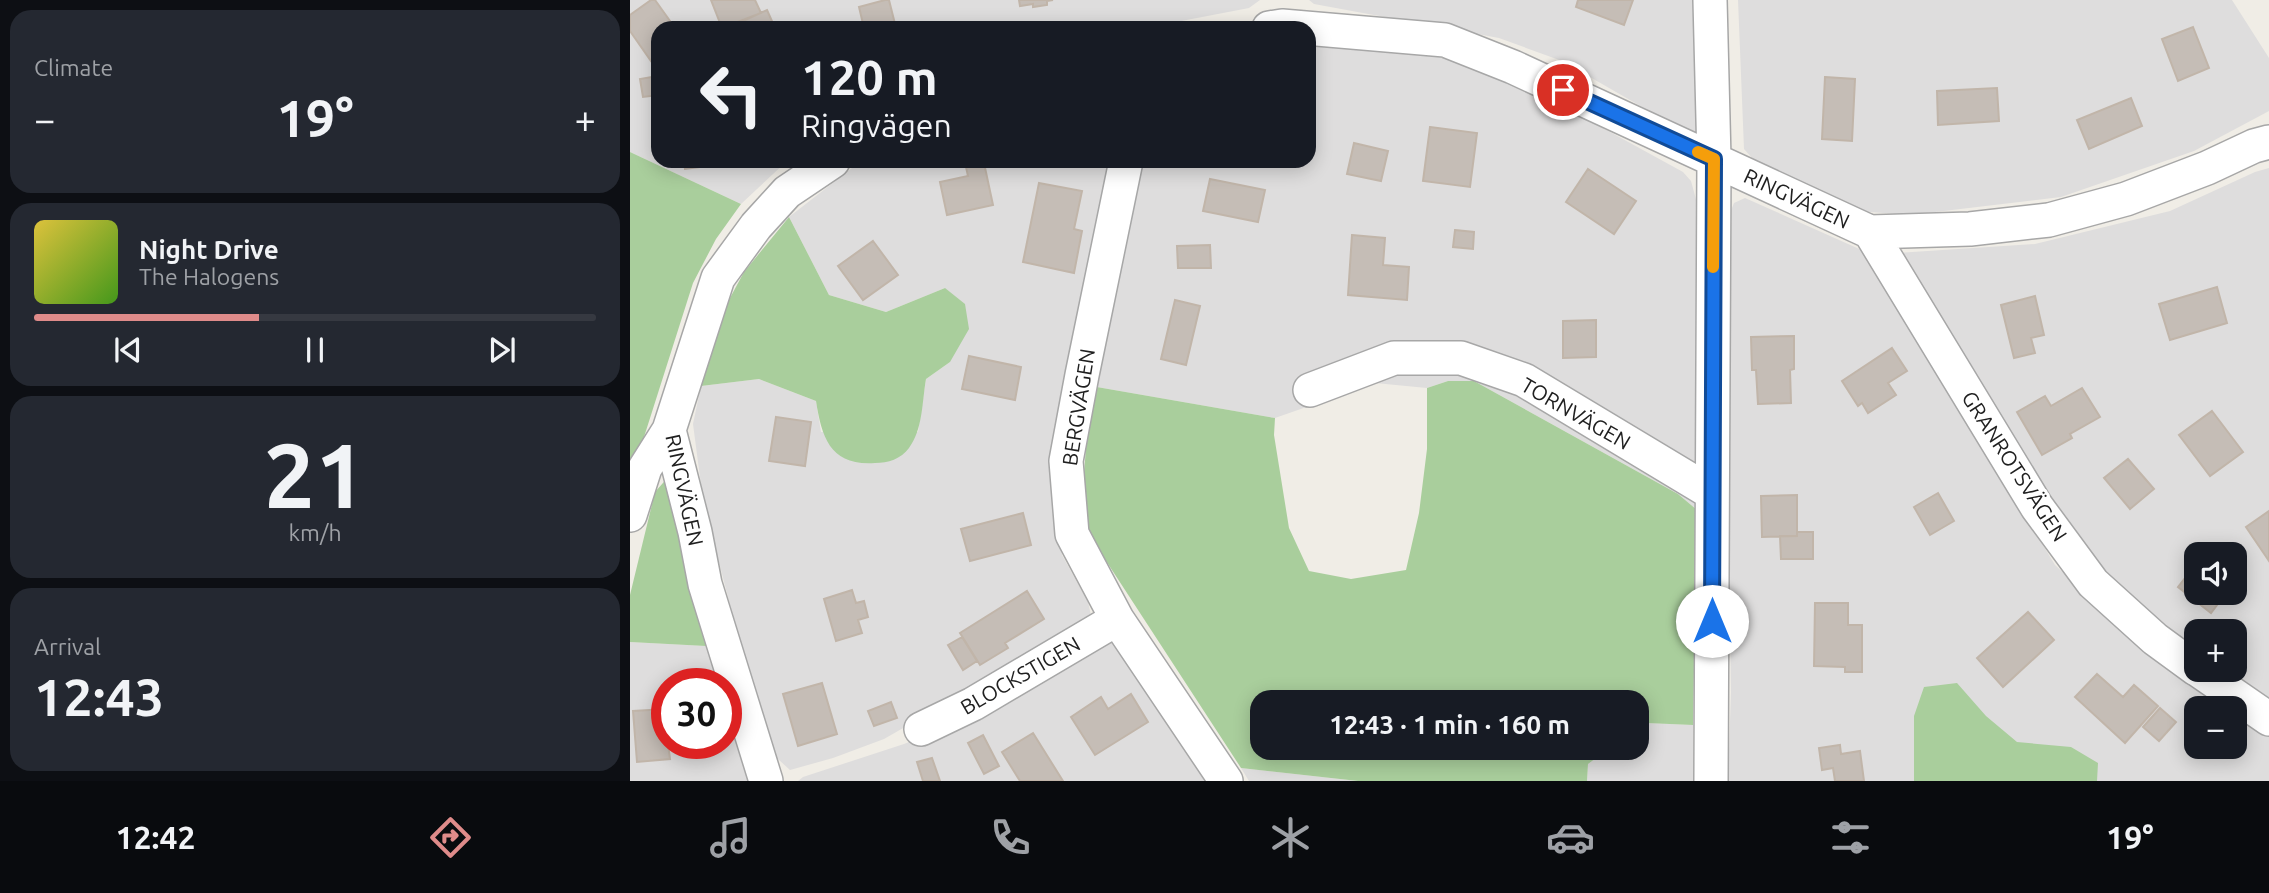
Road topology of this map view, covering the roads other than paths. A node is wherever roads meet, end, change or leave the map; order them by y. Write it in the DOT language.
graph roads {
  1 [pos="1710,0"];
  2 [pos="1278,18"];
  3 [pos="1301,21"];
  4 [pos="1316,23"];
  5 [pos="2264,140"];
  6 [pos="1714,159"];
  7 [pos="823,168"];
  8 [pos="1125,168"];
  9 [pos="1870,232"];
  10 [pos="1310,390"];
  11 [pos="669,430"];
  12 [pos="1712,493"];
  13 [pos="630,515"];
  14 [pos="1117,619"];
  15 [pos="2184,660"];
  16 [pos="2215,682"];
  17 [pos="2269,719"];
  18 [pos="921,729"];
  19 [pos="766,781"];
  20 [pos="1226,781"];
  21 [pos="1711,781"];
  1 -- 6 [label="street"];
  2 -- 3 [label="street, RINGVÄGEN"];
  4 -- 6 [label="street, RINGVÄGEN"];
  5 -- 9 [label="street, RINGVÄGEN"];
  6 -- 9 [label="street, RINGVÄGEN"];
  6 -- 12 [label="street"];
  7 -- 11 [label="street, RINGVÄGEN"];
  8 -- 14 [label="street, BERGVÄGEN"];
  9 -- 15 [label="street, GRANROTSVÄGEN"];
  10 -- 12 [label="street, TORNVÄGEN"];
  11 -- 13 [label="street"];
  11 -- 19 [label="street, RINGVÄGEN"];
  12 -- 21 [label="street"];
  14 -- 18 [label="street, BLOCKSTIGEN"];
  14 -- 20 [label="street, BERGVÄGEN"];
  16 -- 17 [label="street, GRANROTSVÄGEN"];
}
